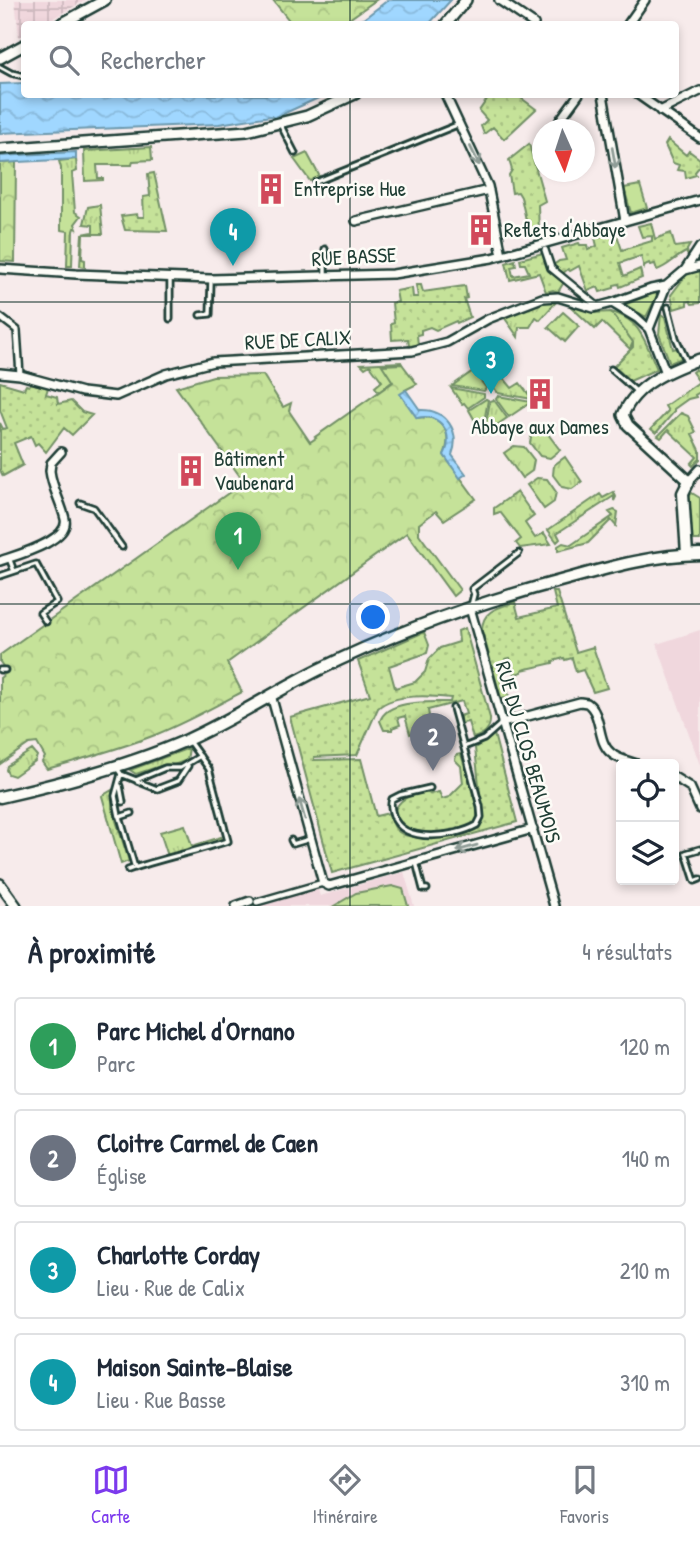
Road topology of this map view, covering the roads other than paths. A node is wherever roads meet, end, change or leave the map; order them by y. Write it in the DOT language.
graph roads {
  1 [pos="105,0"];
  2 [pos="466,0"];
  3 [pos="499,0"];
  4 [pos="645,0"];
  5 [pos="66,21"];
  6 [pos="448,21"];
  7 [pos="530,21"];
  8 [pos="630,21"];
  9 [pos="21,47"];
  10 [pos="0,58"];
  11 [pos="0,67"];
  12 [pos="21,75"];
  13 [pos="700,91"];
  14 [pos="347,98"];
  15 [pos="447,98"];
  16 [pos="576,98"];
  17 [pos="604,98"];
  18 [pos="642,98"];
  19 [pos="660,111"];
  20 [pos="561,119"];
  21 [pos="280,124"];
  22 [pos="459,124"];
  23 [pos="700,138"];
  24 [pos="0,149"];
  25 [pos="295,153"];
  26 [pos="316,182"];
  27 [pos="489,190"];
  28 [pos="700,200"];
  29 [pos="356,221"];
  30 [pos="625,221"];
  31 [pos="700,247"];
  32 [pos="325,249"];
  33 [pos="545,250"];
  34 [pos="502,256"];
  35 [pos="700,266"];
  36 [pos="0,269"];
  37 [pos="685,270"];
  38 [pos="326,277"];
  39 [pos="170,278"];
  40 [pos="211,279"];
  41 [pos="666,286"];
  42 [pos="590,302"];
  43 [pos="612,303"];
  44 [pos="668,307"];
  45 [pos="200,315"];
  46 [pos="0,317"];
  47 [pos="170,319"];
  48 [pos="649,329"];
  49 [pos="700,359"];
  50 [pos="688,364"];
  51 [pos="611,369"];
  52 [pos="0,373"];
  53 [pos="666,373"];
  54 [pos="20,375"];
  55 [pos="639,393"];
  56 [pos="116,396"];
  57 [pos="109,403"];
  58 [pos="61,452"];
  59 [pos="700,469"];
  60 [pos="689,481"];
  61 [pos="80,503"];
  62 [pos="122,547"];
  63 [pos="519,552"];
  64 [pos="687,554"];
  65 [pos="700,554"];
  66 [pos="9,558"];
  67 [pos="0,561"];
  68 [pos="14,571"];
  69 [pos="0,576"];
  70 [pos="470,608"];
  71 [pos="46,622"];
  72 [pos="271,695"];
  73 [pos="453,708"];
  74 [pos="502,723"];
  75 [pos="188,739"];
  76 [pos="464,747"];
  77 [pos="200,756"];
  78 [pos="623,759"];
  79 [pos="188,766"];
  80 [pos="118,770"];
  81 [pos="135,780"];
  82 [pos="679,780"];
  83 [pos="119,781"];
  84 [pos="430,788"];
  85 [pos="0,797"];
  86 [pos="123,802"];
  87 [pos="700,809"];
  88 [pos="132,813"];
  89 [pos="120,817"];
  90 [pos="533,830"];
  91 [pos="310,839"];
  92 [pos="291,840"];
  93 [pos="700,849"];
  94 [pos="416,862"];
  95 [pos="135,868"];
  96 [pos="128,870"];
  97 [pos="700,879"];
  98 [pos="323,883"];
  99 [pos="0,884"];
  100 [pos="427,888"];
  101 [pos="254,902"];
  102 [pos="16,906"];
  103 [pos="236,906"];
  104 [pos="554,906"];
  1 -- 5 [label="street"];
  2 -- 6 [label="street"];
  3 -- 7 [label="street"];
  4 -- 8 [label="street"];
  9 -- 10 [label="street"];
  11 -- 12 [label="lane"];
  13 -- 19 [label="street"];
  14 -- 21 [label="street"];
  15 -- 22 [label="street"];
  16 -- 20 [label="street"];
  17 -- 30 [label="street, one-way"];
  18 -- 19 [label="street"];
  19 -- 23 [label="street"];
  21 -- 24 [label="street"];
  21 -- 25 [label="lane"];
  22 -- 26 [label="lane"];
  22 -- 27 [label="street, one-way"];
  27 -- 29 [label="street"];
  27 -- 34 [label="street"];
  28 -- 30 [label="street, RUE BASSE"];
  30 -- 34 [label="street, RUE BASSE"];
  31 -- 37 [label="street"];
  32 -- 38 [label="lane"];
  33 -- 42 [label="street"];
  34 -- 38 [label="street, RUE BASSE"];
  35 -- 37 [label="street"];
  36 -- 39 [label="street, RUE BASSE"];
  37 -- 41 [label="street"];
  38 -- 40 [label="street, RUE BASSE"];
  39 -- 40 [label="street, RUE BASSE"];
  39 -- 47 [label="lane"];
  40 -- 45 [label="lane"];
  41 -- 43 [label="street"];
  41 -- 48 [label="street"];
  42 -- 43 [label="street"];
  42 -- 56 [label="street, RUE DE CALIX"];
  43 -- 48 [label="street"];
  44 -- 50 [label="lane"];
  46 -- 54 [label="street"];
  48 -- 53 [label="street"];
  49 -- 50 [label="street"];
  50 -- 53 [label="street"];
  51 -- 55 [label="lane"];
  52 -- 54 [label="street"];
  53 -- 55 [label="street"];
  54 -- 56 [label="street"];
  55 -- 60 [label="street"];
  56 -- 57 [label="street"];
  58 -- 66 [label="street"];
  59 -- 60 [label="street"];
  60 -- 64 [label="main road"];
  61 -- 62 [label="lane"];
  63 -- 70 [label="lane"];
  64 -- 65 [label="main road"];
  64 -- 70 [label="main road"];
  66 -- 67 [label="street"];
  66 -- 68 [label="lane"];
  68 -- 69 [label="lane"];
  68 -- 71 [label="lane"];
  70 -- 72 [label="main road"];
  70 -- 74 [label="street, RUE DU CLOS BEAUMOIS"];
  72 -- 75 [label="main road"];
  91 -- 72 [label="street, one-way"];
  73 -- 76 [label="lane"];
  74 -- 76 [label="lane"];
  74 -- 78 [label="street"];
  74 -- 90 [label="street, RUE DU CLOS BEAUMOIS"];
  75 -- 77 [label="lane"];
  75 -- 80 [label="main road"];
  76 -- 84 [label="lane"];
  77 -- 79 [label="lane"];
  77 -- 95 [label="lane"];
  79 -- 81 [label="lane"];
  79 -- 81 [label="lane"];
  80 -- 81 [label="lane"];
  80 -- 83 [label="lane"];
  80 -- 85 [label="main road"];
  82 -- 87 [label="street"];
  83 -- 86 [label="lane"];
  83 -- 89 [label="lane"];
  88 -- 89 [label="lane"];
  89 -- 95 [label="lane"];
  90 -- 94 [label="street, one-way"];
  90 -- 104 [label="street, RUE DU CLOS BEAUMOIS"];
  91 -- 92 [label="lane"];
  91 -- 98 [label="street"];
  93 -- 97 [label="lane"];
  94 -- 98 [label="street"];
  94 -- 100 [label="lane"];
  95 -- 96 [label="lane"];
  98 -- 101 [label="street"];
  99 -- 102 [label="street"];
  101 -- 103 [label="street"];
}
